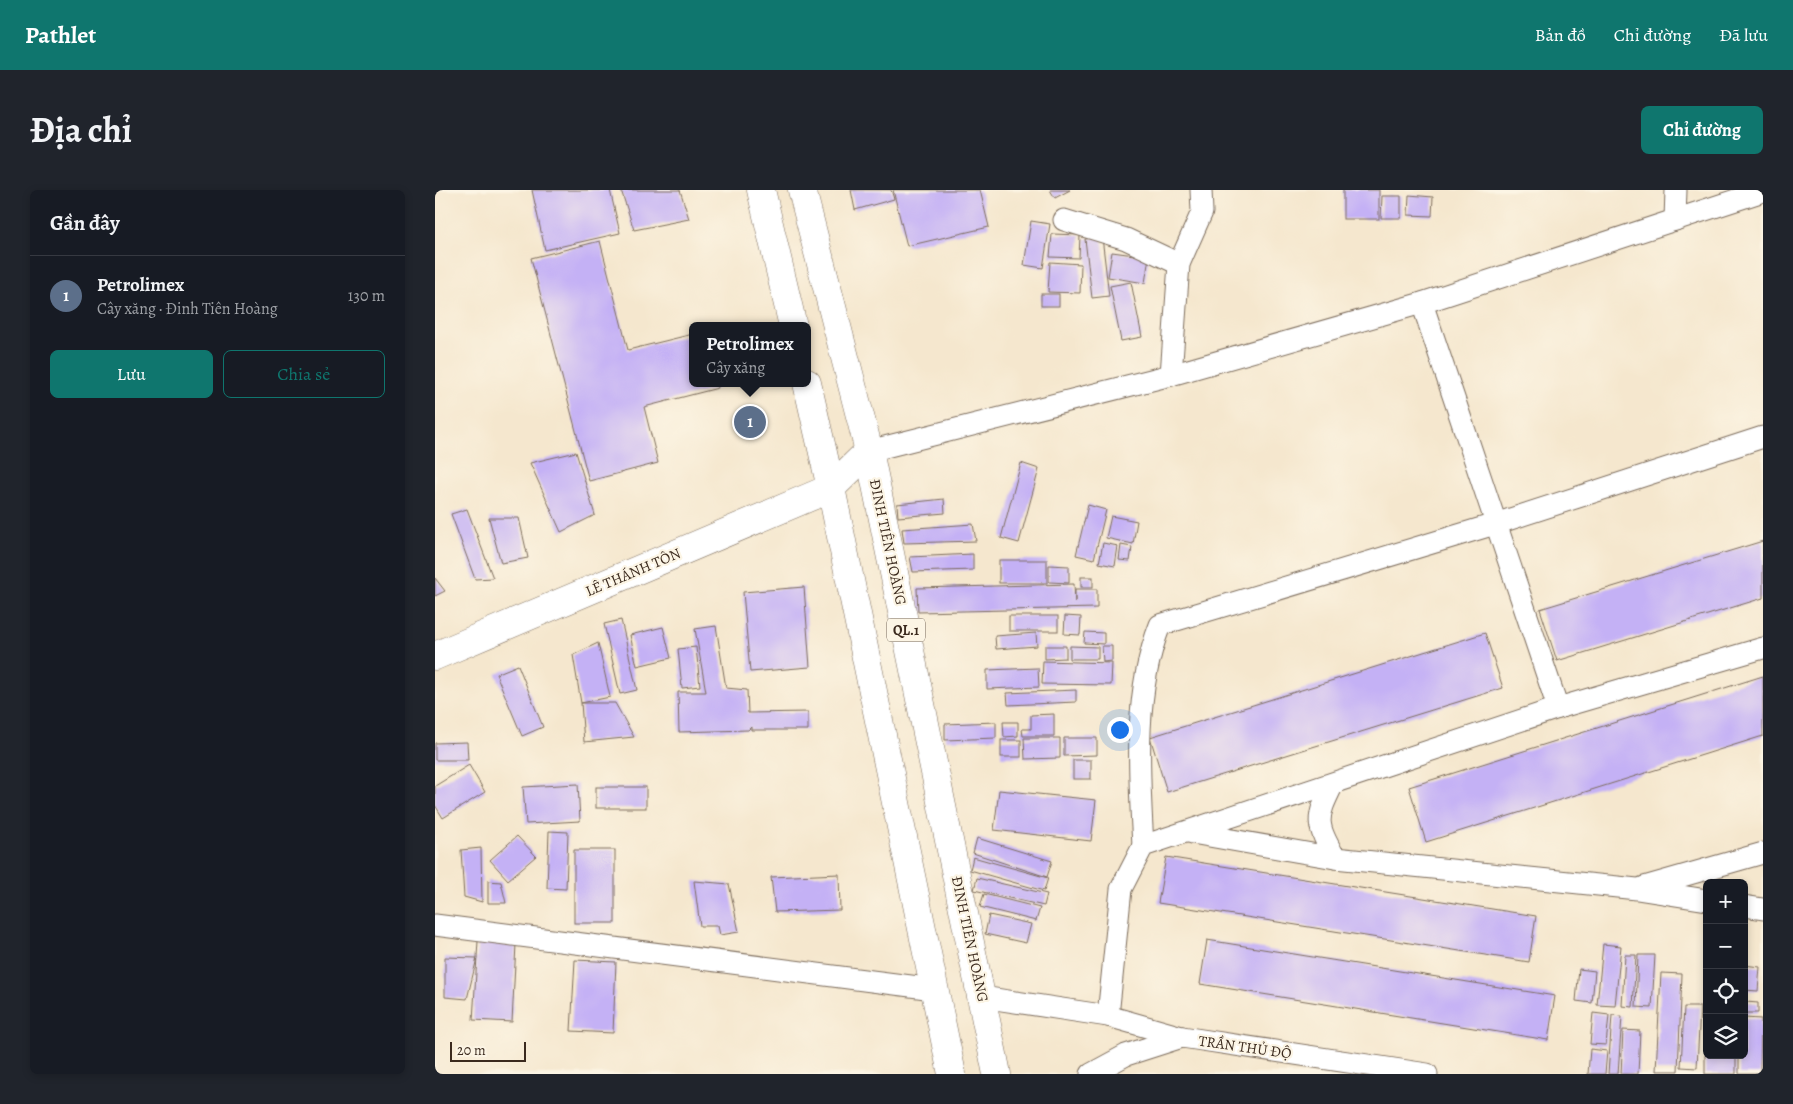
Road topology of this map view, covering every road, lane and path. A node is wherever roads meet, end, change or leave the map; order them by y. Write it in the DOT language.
graph roads {
  1 [pos="761,190"];
  2 [pos="802,190"];
  3 [pos="1201,190"];
  4 [pos="1676,190"];
  5 [pos="1763,191"];
  6 [pos="1064,220"];
  7 [pos="1675,220"];
  8 [pos="1179,264"];
  9 [pos="1422,303"];
  10 [pos="792,322"];
  11 [pos="1171,375"];
  12 [pos="808,387"];
  13 [pos="1763,437"];
  14 [pos="869,451"];
  15 [pos="831,488"];
  16 [pos="1495,524"];
  17 [pos="1763,648"];
  18 [pos="435,656"];
  19 [pos="1558,708"];
  20 [pos="1333,784"];
  21 [pos="1189,832"];
  22 [pos="1143,846"];
  23 [pos="1763,853"];
  24 [pos="1335,858"];
  25 [pos="1637,889"];
  26 [pos="1703,899"];
  27 [pos="1748,907"];
  28 [pos="1763,909"];
  29 [pos="435,925"];
  30 [pos="934,989"];
  31 [pos="982,997"];
  32 [pos="1108,1016"];
  33 [pos="1182,1037"];
  34 [pos="952,1074"];
  35 [pos="997,1074"];
  36 [pos="1091,1074"];
  37 [pos="1427,1074"];
  1 -- 10 [label="main road"];
  2 -- 14 [label="main road, ĐINH TIÊN HOÀNG / QL.1"];
  3 -- 8 [label="street"];
  4 -- 7 [label="street"];
  5 -- 7 [label="street"];
  6 -- 8 [label="street"];
  7 -- 9 [label="street"];
  8 -- 11 [label="street"];
  9 -- 11 [label="street"];
  9 -- 16 [label="street"];
  11 -- 14 [label="street"];
  12 -- 15 [label="main road"];
  13 -- 16 [label="street"];
  14 -- 15 [label="main road"];
  14 -- 31 [label="main road, ĐINH TIÊN HOÀNG / QL.1"];
  15 -- 18 [label="main road, LÊ THÁNH TÔN"];
  15 -- 30 [label="main road"];
  16 -- 19 [label="street"];
  16 -- 22 [label="street"];
  17 -- 19 [label="street"];
  19 -- 20 [label="street"];
  20 -- 21 [label="street"];
  20 -- 24 [label="street"];
  21 -- 22 [label="street"];
  21 -- 24 [label="street"];
  22 -- 32 [label="street"];
  23 -- 25 [label="street"];
  24 -- 25 [label="street"];
  25 -- 26 [label="street"];
  27 -- 28 [label="street"];
  29 -- 30 [label="street"];
  30 -- 34 [label="main road"];
  31 -- 32 [label="street, TRẦN THỦ ĐỘ"];
  31 -- 35 [label="main road, ĐINH TIÊN HOÀNG / QL.1"];
  32 -- 33 [label="street, TRẦN THỦ ĐỘ"];
  33 -- 36 [label="street"];
  33 -- 37 [label="street, TRẦN THỦ ĐỘ"];
}
